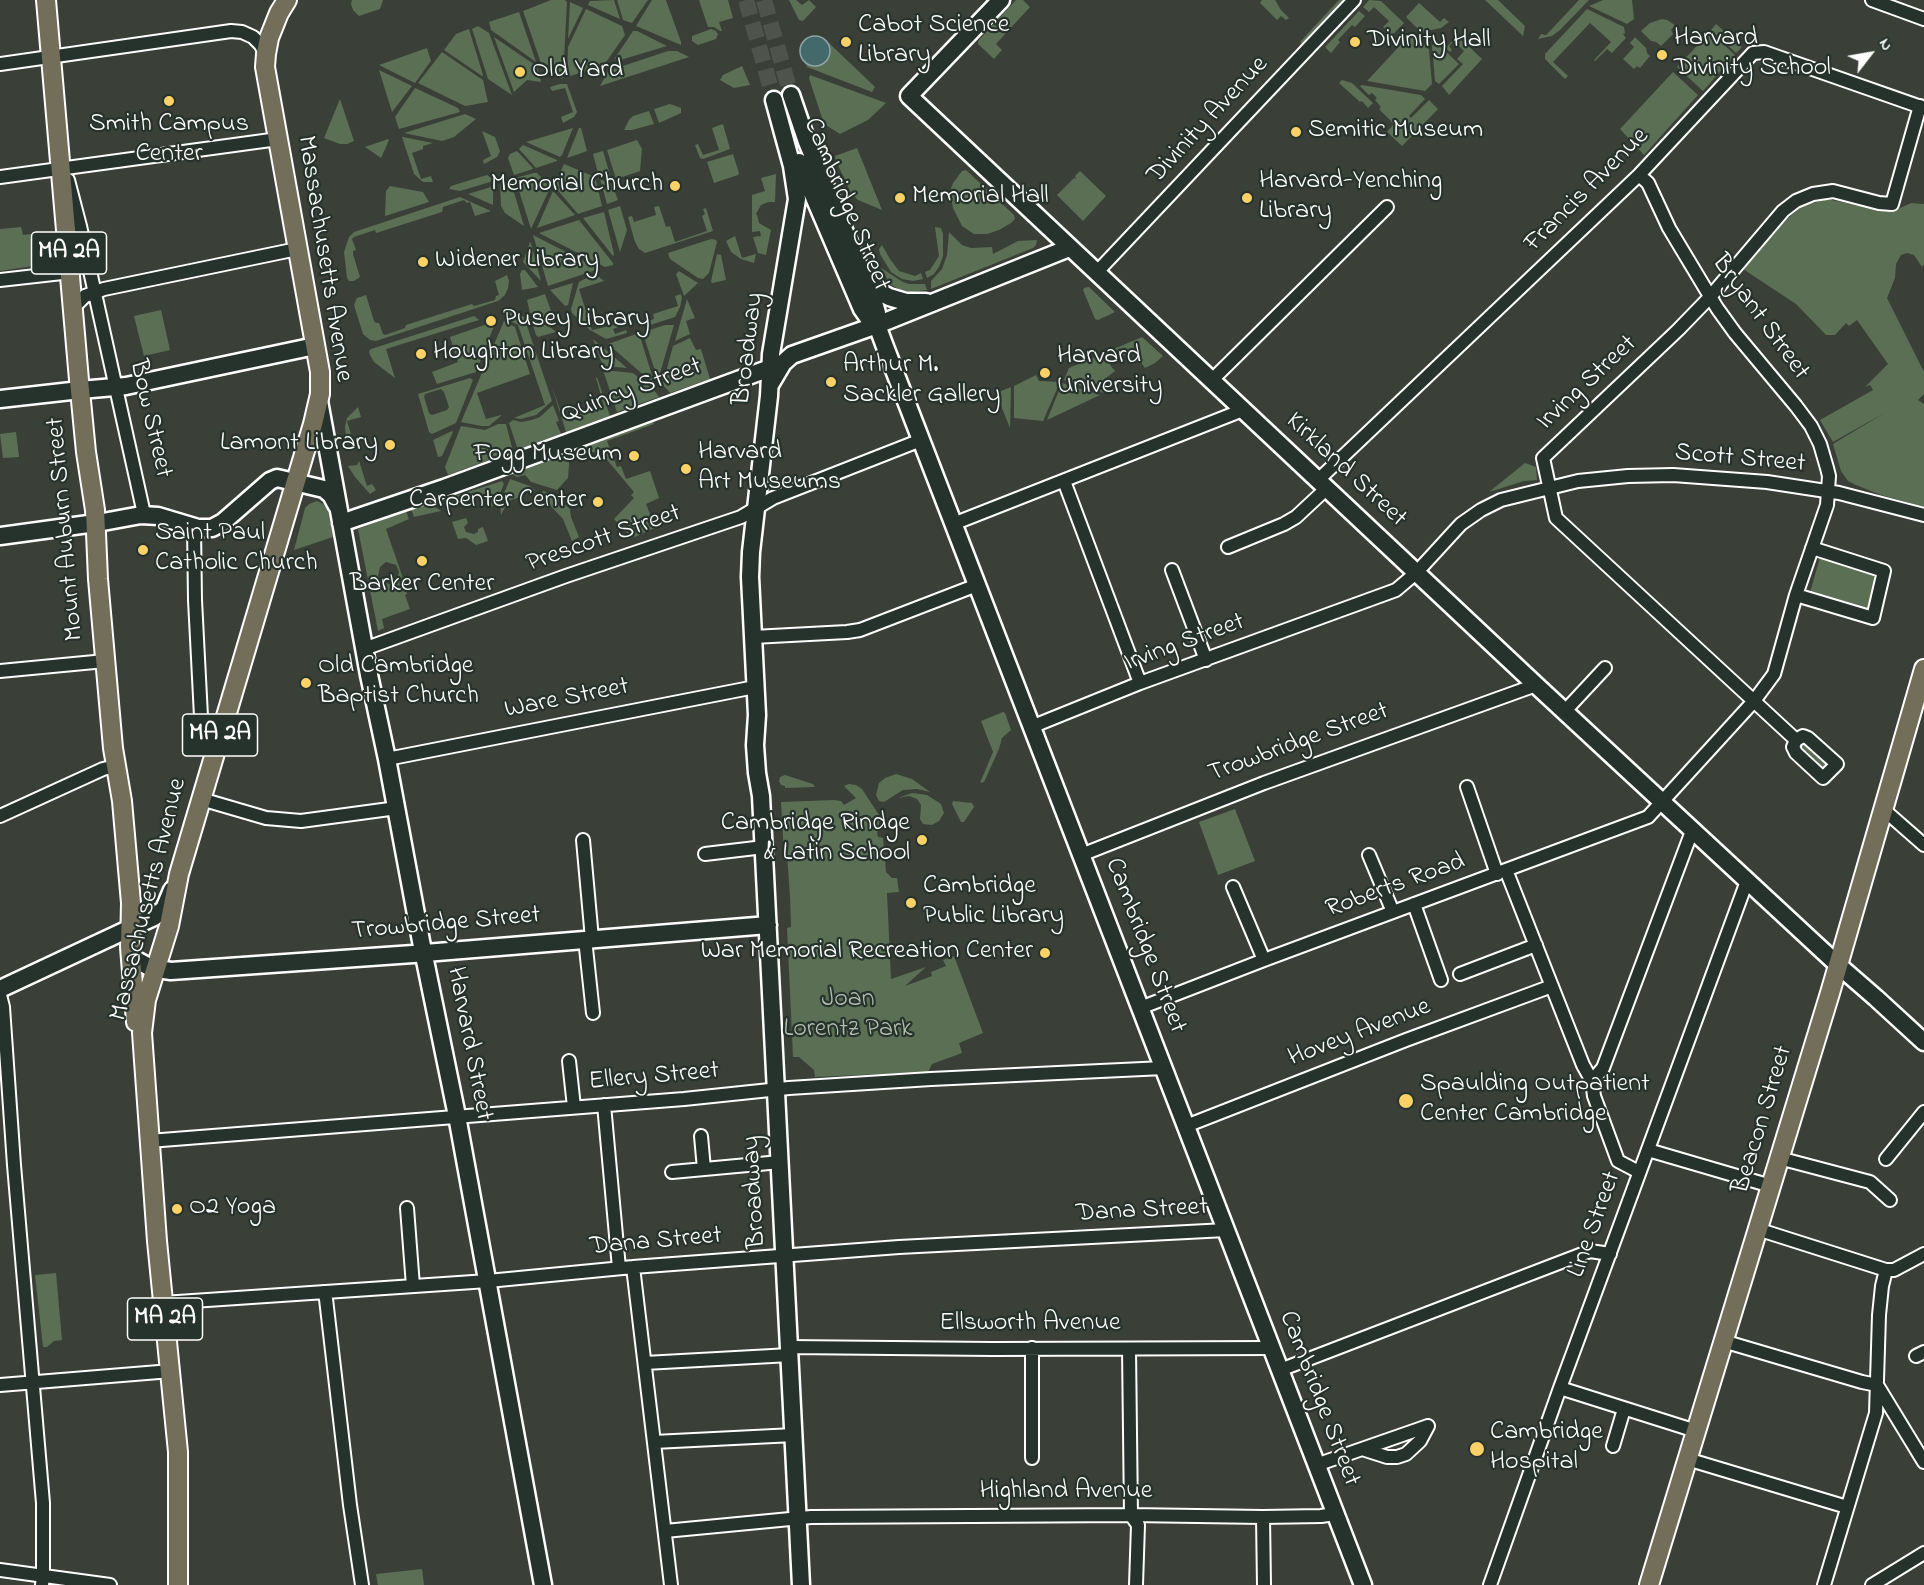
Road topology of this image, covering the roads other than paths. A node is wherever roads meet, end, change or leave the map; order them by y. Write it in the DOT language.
graph roads {
  1 [pos="46,0"];
  2 [pos="288,0"];
  3 [pos="1001,0"];
  4 [pos="1354,0"];
  5 [pos="1872,0"];
  6 [pos="1924,19"];
  7 [pos="266,54"];
  8 [pos="50,56"];
  9 [pos="0,64"];
  10 [pos="791,95"];
  11 [pos="774,100"];
  12 [pos="1922,107"];
  13 [pos="278,139"];
  14 [pos="61,169"];
  15 [pos="1639,175"];
  16 [pos="0,177"];
  17 [pos="1387,207"];
  18 [pos="1069,248"];
  19 [pos="297,249"];
  20 [pos="861,269"];
  21 [pos="70,272"];
  22 [pos="1096,273"];
  23 [pos="0,280"];
  24 [pos="94,292"];
  25 [pos="1710,297"];
  26 [pos="939,300"];
  27 [pos="73,308"];
  28 [pos="877,325"];
  29 [pos="315,346"];
  30 [pos="770,368"];
  31 [pos="1211,381"];
  32 [pos="770,386"];
  33 [pos="116,387"];
  34 [pos="80,390"];
  35 [pos="0,399"];
  36 [pos="319,401"];
  37 [pos="1243,410"];
  38 [pos="921,440"];
  39 [pos="1064,481"];
  40 [pos="296,482"];
  41 [pos="1322,485"];
  42 [pos="1550,489"];
  43 [pos="1827,492"];
  44 [pos="757,507"];
  45 [pos="144,514"];
  46 [pos="1924,515"];
  47 [pos="340,518"];
  48 [pos="95,523"];
  49 [pos="953,524"];
  50 [pos="194,527"];
  51 [pos="0,536"];
  52 [pos="1228,547"];
  53 [pos="1812,548"];
  54 [pos="1172,570"];
  55 [pos="1416,573"];
  56 [pos="977,585"];
  57 [pos="1796,595"];
  58 [pos="753,637"];
  59 [pos="364,649"];
  60 [pos="1206,660"];
  61 [pos="105,661"];
  62 [pos="1605,668"];
  63 [pos="1924,670"];
  64 [pos="0,671"];
  65 [pos="1140,683"];
  66 [pos="1536,685"];
  67 [pos="755,687"];
  68 [pos="1754,701"];
  69 [pos="1564,712"];
  70 [pos="1031,727"];
  71 [pos="1796,740"];
  72 [pos="216,747"];
  73 [pos="387,759"];
  74 [pos="116,766"];
  75 [pos="1467,788"];
  76 [pos="201,799"];
  77 [pos="1661,802"];
  78 [pos="397,808"];
  79 [pos="1883,809"];
  80 [pos="0,816"];
  81 [pos="1692,831"];
  82 [pos="583,840"];
  83 [pos="1924,845"];
  84 [pos="764,847"];
  85 [pos="705,854"];
  86 [pos="1081,855"];
  87 [pos="1369,855"];
  88 [pos="1501,872"];
  89 [pos="179,874"];
  90 [pos="1747,881"];
  91 [pos="1233,887"];
  92 [pos="1414,904"];
  93 [pos="1393,912"];
  94 [pos="768,925"];
  95 [pos="131,928"];
  96 [pos="588,939"];
  97 [pos="1536,945"];
  98 [pos="424,953"];
  99 [pos="131,957"];
  100 [pos="1264,960"];
  101 [pos="1838,965"];
  102 [pos="156,969"];
  103 [pos="1460,974"];
  104 [pos="1441,980"];
  105 [pos="1552,986"];
  106 [pos="0,989"];
  107 [pos="0,995"];
  108 [pos="1140,1008"];
  109 [pos="593,1014"];
  110 [pos="1924,1042"];
  111 [pos="142,1053"];
  112 [pos="569,1061"];
  113 [pos="1164,1068"];
  114 [pos="1592,1081"];
  115 [pos="776,1089"];
  116 [pos="604,1105"];
  117 [pos="574,1107"];
  118 [pos="1924,1112"];
  119 [pos="457,1116"];
  120 [pos="1186,1126"];
  121 [pos="701,1136"];
  122 [pos="149,1141"];
  123 [pos="1648,1150"];
  124 [pos="1779,1158"];
  125 [pos="1886,1159"];
  126 [pos="780,1162"];
  127 [pos="705,1168"];
  128 [pos="672,1172"];
  129 [pos="1640,1172"];
  130 [pos="1771,1186"];
  131 [pos="1890,1200"];
  132 [pos="407,1208"];
  133 [pos="1757,1229"];
  134 [pos="1226,1230"];
  135 [pos="1610,1254"];
  136 [pos="1924,1254"];
  137 [pos="784,1255"];
  138 [pos="633,1267"];
  139 [pos="619,1268"];
  140 [pos="1886,1270"];
  141 [pos="488,1281"];
  142 [pos="413,1286"];
  143 [pos="324,1292"];
  144 [pos="163,1303"];
  145 [pos="1724,1341"];
  146 [pos="1271,1347"];
  147 [pos="1032,1348"];
  148 [pos="1129,1349"];
  149 [pos="789,1351"];
  150 [pos="645,1363"];
  151 [pos="1280,1370"];
  152 [pos="171,1371"];
  153 [pos="32,1381"];
  154 [pos="0,1384"];
  155 [pos="1876,1385"];
  156 [pos="1560,1388"];
  157 [pos="1624,1409"];
  158 [pos="1696,1431"];
  159 [pos="794,1435"];
  160 [pos="654,1442"];
  161 [pos="1613,1446"];
  162 [pos="1362,1449"];
  163 [pos="1032,1458"];
  164 [pos="1688,1459"];
  165 [pos="1924,1462"];
  166 [pos="1316,1465"];
  167 [pos="1847,1508"];
  168 [pos="1335,1514"];
  169 [pos="1131,1515"];
  170 [pos="1263,1517"];
  171 [pos="798,1518"];
  172 [pos="665,1531"];
  173 [pos="1924,1552"];
  174 [pos="0,1570"];
  175 [pos="42,1580"];
  176 [pos="110,1585"];
  177 [pos="178,1585"];
  178 [pos="362,1585"];
  179 [pos="543,1585"];
  180 [pos="671,1585"];
  181 [pos="801,1585"];
  182 [pos="1136,1585"];
  183 [pos="1264,1585"];
  184 [pos="1363,1585"];
  185 [pos="1490,1585"];
  186 [pos="1649,1585"];
  187 [pos="1824,1585"];
  188 [pos="1872,1585"];
  1 -- 8 [label="main road, Mount Auburn Street / MA 2A"];
  2 -- 7 [label="main road, Massachusetts Avenue / MA 2A"];
  3 -- 18 [label="main road, Kirkland Street"];
  4 -- 22 [label="street, Divinity Avenue"];
  5 -- 6 [label="street"];
  7 -- 8 [label="street"];
  7 -- 13 [label="main road, Massachusetts Avenue / MA 2A"];
  8 -- 9 [label="street"];
  8 -- 14 [label="main road, Mount Auburn Street / MA 2A"];
  10 -- 20 [label="main road, Cambridge Street"];
  11 -- 28 [label="main road, Cambridge Street"];
  11 -- 30 [label="main road, Broadway"];
  12 -- 15 [label="street, Francis Avenue"];
  12 -- 25 [label="street, Irving Street"];
  13 -- 14 [label="street"];
  13 -- 19 [label="main road, Massachusetts Avenue / MA 2A"];
  14 -- 16 [label="street"];
  14 -- 21 [label="main road, Mount Auburn Street / MA 2A"];
  14 -- 24 [label="street, Bow Street"];
  15 -- 25 [label="street, Bryant Street"];
  15 -- 41 [label="street, Francis Avenue"];
  17 -- 31 [label="street"];
  18 -- 22 [label="main road, Kirkland Street"];
  18 -- 26 [label="main road"];
  19 -- 24 [label="street"];
  19 -- 29 [label="main road, Massachusetts Avenue / MA 2A"];
  20 -- 26 [label="main road"];
  20 -- 28 [label="main road, Cambridge Street"];
  21 -- 23 [label="street"];
  21 -- 27 [label="main road, Mount Auburn Street / MA 2A"];
  22 -- 31 [label="main road, Kirkland Street"];
  24 -- 27 [label="street"];
  24 -- 33 [label="street, Bow Street"];
  25 -- 42 [label="street, Irving Street"];
  25 -- 43 [label="street, Bryant Street"];
  26 -- 28 [label="main road"];
  27 -- 34 [label="main road, Mount Auburn Street / MA 2A"];
  28 -- 32 [label="main road"];
  28 -- 38 [label="main road, Cambridge Street"];
  29 -- 33 [label="main road"];
  29 -- 36 [label="main road, Massachusetts Avenue / MA 2A"];
  30 -- 32 [label="main road, Broadway"];
  30 -- 47 [label="main road, Quincy Street"];
  31 -- 37 [label="main road, Kirkland Street"];
  32 -- 44 [label="main road, Broadway"];
  33 -- 34 [label="main road"];
  33 -- 45 [label="street, Bow Street"];
  34 -- 35 [label="main road"];
  34 -- 48 [label="main road, Mount Auburn Street / MA 2A"];
  36 -- 40 [label="main road, Massachusetts Avenue / MA 2A"];
  36 -- 47 [label="main road, Harvard Street"];
  37 -- 39 [label="street"];
  37 -- 41 [label="main road, Kirkland Street"];
  38 -- 44 [label="street, Prescott Street"];
  38 -- 49 [label="main road, Cambridge Street"];
  39 -- 49 [label="street"];
  39 -- 65 [label="street"];
  40 -- 47 [label="main road, Harvard Street"];
  40 -- 50 [label="main road, Bow Street"];
  40 -- 72 [label="main road, Massachusetts Avenue / MA 2A"];
  41 -- 52 [label="street, Francis Avenue"];
  41 -- 55 [label="main road, Kirkland Street"];
  42 -- 43 [label="street, Scott Street"];
  42 -- 55 [label="street, Irving Street"];
  42 -- 68 [label="street"];
  43 -- 46 [label="street, Scott Street"];
  43 -- 53 [label="street, Bryant Street"];
  44 -- 58 [label="main road, Broadway"];
  44 -- 59 [label="street, Prescott Street"];
  45 -- 48 [label="main road"];
  45 -- 50 [label="main road, Bow Street"];
  47 -- 59 [label="main road, Harvard Street"];
  48 -- 51 [label="main road"];
  48 -- 61 [label="main road, Mount Auburn Street / MA 2A"];
  49 -- 56 [label="main road, Cambridge Street"];
  50 -- 72 [label="street"];
  53 -- 57 [label="street, Bryant Street"];
  53 -- 57 [label="street"];
  54 -- 60 [label="street"];
  55 -- 60 [label="street, Irving Street"];
  55 -- 66 [label="main road, Kirkland Street"];
  56 -- 58 [label="street"];
  56 -- 70 [label="main road, Cambridge Street"];
  57 -- 68 [label="street, Bryant Street"];
  58 -- 67 [label="main road, Broadway"];
  59 -- 73 [label="main road, Harvard Street"];
  60 -- 65 [label="street, Irving Street"];
  61 -- 64 [label="street"];
  61 -- 74 [label="main road, Mount Auburn Street / MA 2A"];
  62 -- 69 [label="street"];
  63 -- 79 [label="main road, Beacon Street"];
  65 -- 70 [label="street, Irving Street"];
  66 -- 69 [label="main road, Kirkland Street"];
  66 -- 86 [label="street, Trowbridge Street"];
  67 -- 73 [label="street, Ware Street"];
  67 -- 84 [label="main road, Broadway"];
  68 -- 71 [label="street"];
  68 -- 77 [label="street, Roberts Road"];
  69 -- 77 [label="main road, Kirkland Street"];
  70 -- 86 [label="main road, Cambridge Street"];
  72 -- 76 [label="main road, Massachusetts Avenue / MA 2A"];
  73 -- 78 [label="main road, Harvard Street"];
  74 -- 80 [label="street"];
  74 -- 95 [label="main road, Mount Auburn Street / MA 2A"];
  75 -- 88 [label="street"];
  76 -- 78 [label="street"];
  76 -- 89 [label="main road, Massachusetts Avenue / MA 2A"];
  77 -- 81 [label="main road, Kirkland Street"];
  77 -- 88 [label="street, Roberts Road"];
  78 -- 98 [label="main road, Harvard Street"];
  79 -- 83 [label="street"];
  79 -- 101 [label="main road, Beacon Street"];
  81 -- 90 [label="main road, Kirkland Street"];
  81 -- 114 [label="street"];
  82 -- 96 [label="street"];
  84 -- 85 [label="street"];
  84 -- 94 [label="main road, Broadway"];
  86 -- 108 [label="main road, Cambridge Street"];
  87 -- 93 [label="street"];
  88 -- 92 [label="street, Roberts Road"];
  88 -- 97 [label="street"];
  89 -- 95 [label="main road"];
  89 -- 102 [label="main road, Massachusetts Avenue / MA 2A"];
  90 -- 101 [label="main road, Kirkland Street"];
  90 -- 123 [label="street, Line Street"];
  91 -- 100 [label="street"];
  92 -- 93 [label="street, Roberts Road"];
  92 -- 104 [label="street"];
  93 -- 100 [label="street, Roberts Road"];
  94 -- 96 [label="main road, Trowbridge Street"];
  94 -- 115 [label="main road, Broadway"];
  95 -- 99 [label="main road, Mount Auburn Street / MA 2A"];
  95 -- 106 [label="main road"];
  96 -- 98 [label="main road, Trowbridge Street"];
  96 -- 109 [label="street"];
  97 -- 103 [label="street"];
  97 -- 105 [label="street"];
  98 -- 102 [label="main road, Trowbridge Street"];
  98 -- 119 [label="main road, Harvard Street"];
  99 -- 102 [label="main road, Trowbridge Street"];
  99 -- 111 [label="main road, Mount Auburn Street / MA 2A"];
  100 -- 108 [label="street, Roberts Road"];
  101 -- 110 [label="main road, Kirkland Street"];
  101 -- 124 [label="main road, Beacon Street"];
  102 -- 111 [label="main road, Massachusetts Avenue / MA 2A"];
  105 -- 114 [label="street"];
  105 -- 120 [label="street, Hovey Avenue"];
  107 -- 153 [label="street"];
  108 -- 113 [label="main road, Cambridge Street"];
  111 -- 122 [label="main road, Massachusetts Avenue / MA 2A"];
  112 -- 117 [label="street"];
  113 -- 115 [label="street, Ellery Street"];
  113 -- 120 [label="main road, Cambridge Street"];
  114 -- 129 [label="street"];
  115 -- 116 [label="street, Ellery Street"];
  115 -- 126 [label="main road, Broadway"];
  116 -- 117 [label="street, Ellery Street"];
  116 -- 139 [label="street"];
  117 -- 119 [label="street, Ellery Street"];
  118 -- 125 [label="street"];
  119 -- 122 [label="street, Ellery Street"];
  119 -- 141 [label="main road, Harvard Street"];
  120 -- 134 [label="main road, Cambridge Street"];
  121 -- 127 [label="street"];
  122 -- 144 [label="main road, Massachusetts Avenue / MA 2A"];
  123 -- 129 [label="street, Line Street"];
  123 -- 130 [label="street"];
  124 -- 130 [label="main road, Beacon Street"];
  124 -- 131 [label="street"];
  126 -- 127 [label="street"];
  126 -- 137 [label="main road, Broadway"];
  127 -- 128 [label="street"];
  129 -- 135 [label="street, Line Street"];
  130 -- 133 [label="main road, Beacon Street"];
  132 -- 142 [label="street"];
  133 -- 140 [label="street"];
  133 -- 145 [label="main road, Beacon Street"];
  134 -- 137 [label="street, Dana Street"];
  134 -- 146 [label="main road, Cambridge Street"];
  135 -- 151 [label="street"];
  135 -- 156 [label="street, Line Street"];
  136 -- 140 [label="street"];
  137 -- 138 [label="street, Dana Street"];
  137 -- 149 [label="main road, Broadway"];
  138 -- 139 [label="street, Dana Street"];
  138 -- 150 [label="street"];
  139 -- 141 [label="street, Dana Street"];
  140 -- 155 [label="street"];
  141 -- 142 [label="street, Dana Street"];
  141 -- 179 [label="main road, Harvard Street"];
  142 -- 143 [label="street, Dana Street"];
  143 -- 144 [label="street, Dana Street"];
  143 -- 178 [label="street"];
  144 -- 152 [label="main road, Massachusetts Avenue / MA 2A"];
  145 -- 155 [label="street"];
  145 -- 158 [label="main road, Beacon Street"];
  146 -- 148 [label="street, Ellsworth Avenue"];
  146 -- 151 [label="main road, Cambridge Street"];
  147 -- 148 [label="street, Ellsworth Avenue"];
  147 -- 149 [label="street, Ellsworth Avenue"];
  147 -- 163 [label="street"];
  148 -- 169 [label="street"];
  149 -- 150 [label="street, Ellsworth Avenue"];
  149 -- 159 [label="main road, Broadway"];
  150 -- 160 [label="street"];
  151 -- 166 [label="main road, Cambridge Street"];
  152 -- 153 [label="street"];
  152 -- 177 [label="main road, Massachusetts Avenue / MA 2A"];
  153 -- 154 [label="street"];
  153 -- 175 [label="street"];
  155 -- 165 [label="street"];
  155 -- 167 [label="street"];
  156 -- 157 [label="street"];
  156 -- 185 [label="street, Line Street"];
  157 -- 158 [label="street"];
  157 -- 161 [label="street"];
  158 -- 164 [label="main road, Beacon Street"];
  159 -- 160 [label="street"];
  159 -- 171 [label="main road, Broadway"];
  160 -- 172 [label="street"];
  162 -- 162 [label="street"];
  162 -- 166 [label="street"];
  164 -- 167 [label="street"];
  164 -- 186 [label="main road, Beacon Street"];
  166 -- 168 [label="main road, Cambridge Street"];
  167 -- 187 [label="street"];
  168 -- 170 [label="street, Highland Avenue"];
  168 -- 184 [label="main road, Cambridge Street"];
  169 -- 170 [label="street, Highland Avenue"];
  169 -- 171 [label="street, Highland Avenue"];
  169 -- 182 [label="street"];
  170 -- 183 [label="street"];
  171 -- 172 [label="street, Highland Avenue"];
  171 -- 181 [label="main road, Broadway"];
  172 -- 180 [label="street"];
  173 -- 188 [label="street"];
  174 -- 175 [label="street"];
  175 -- 176 [label="street"];
}
